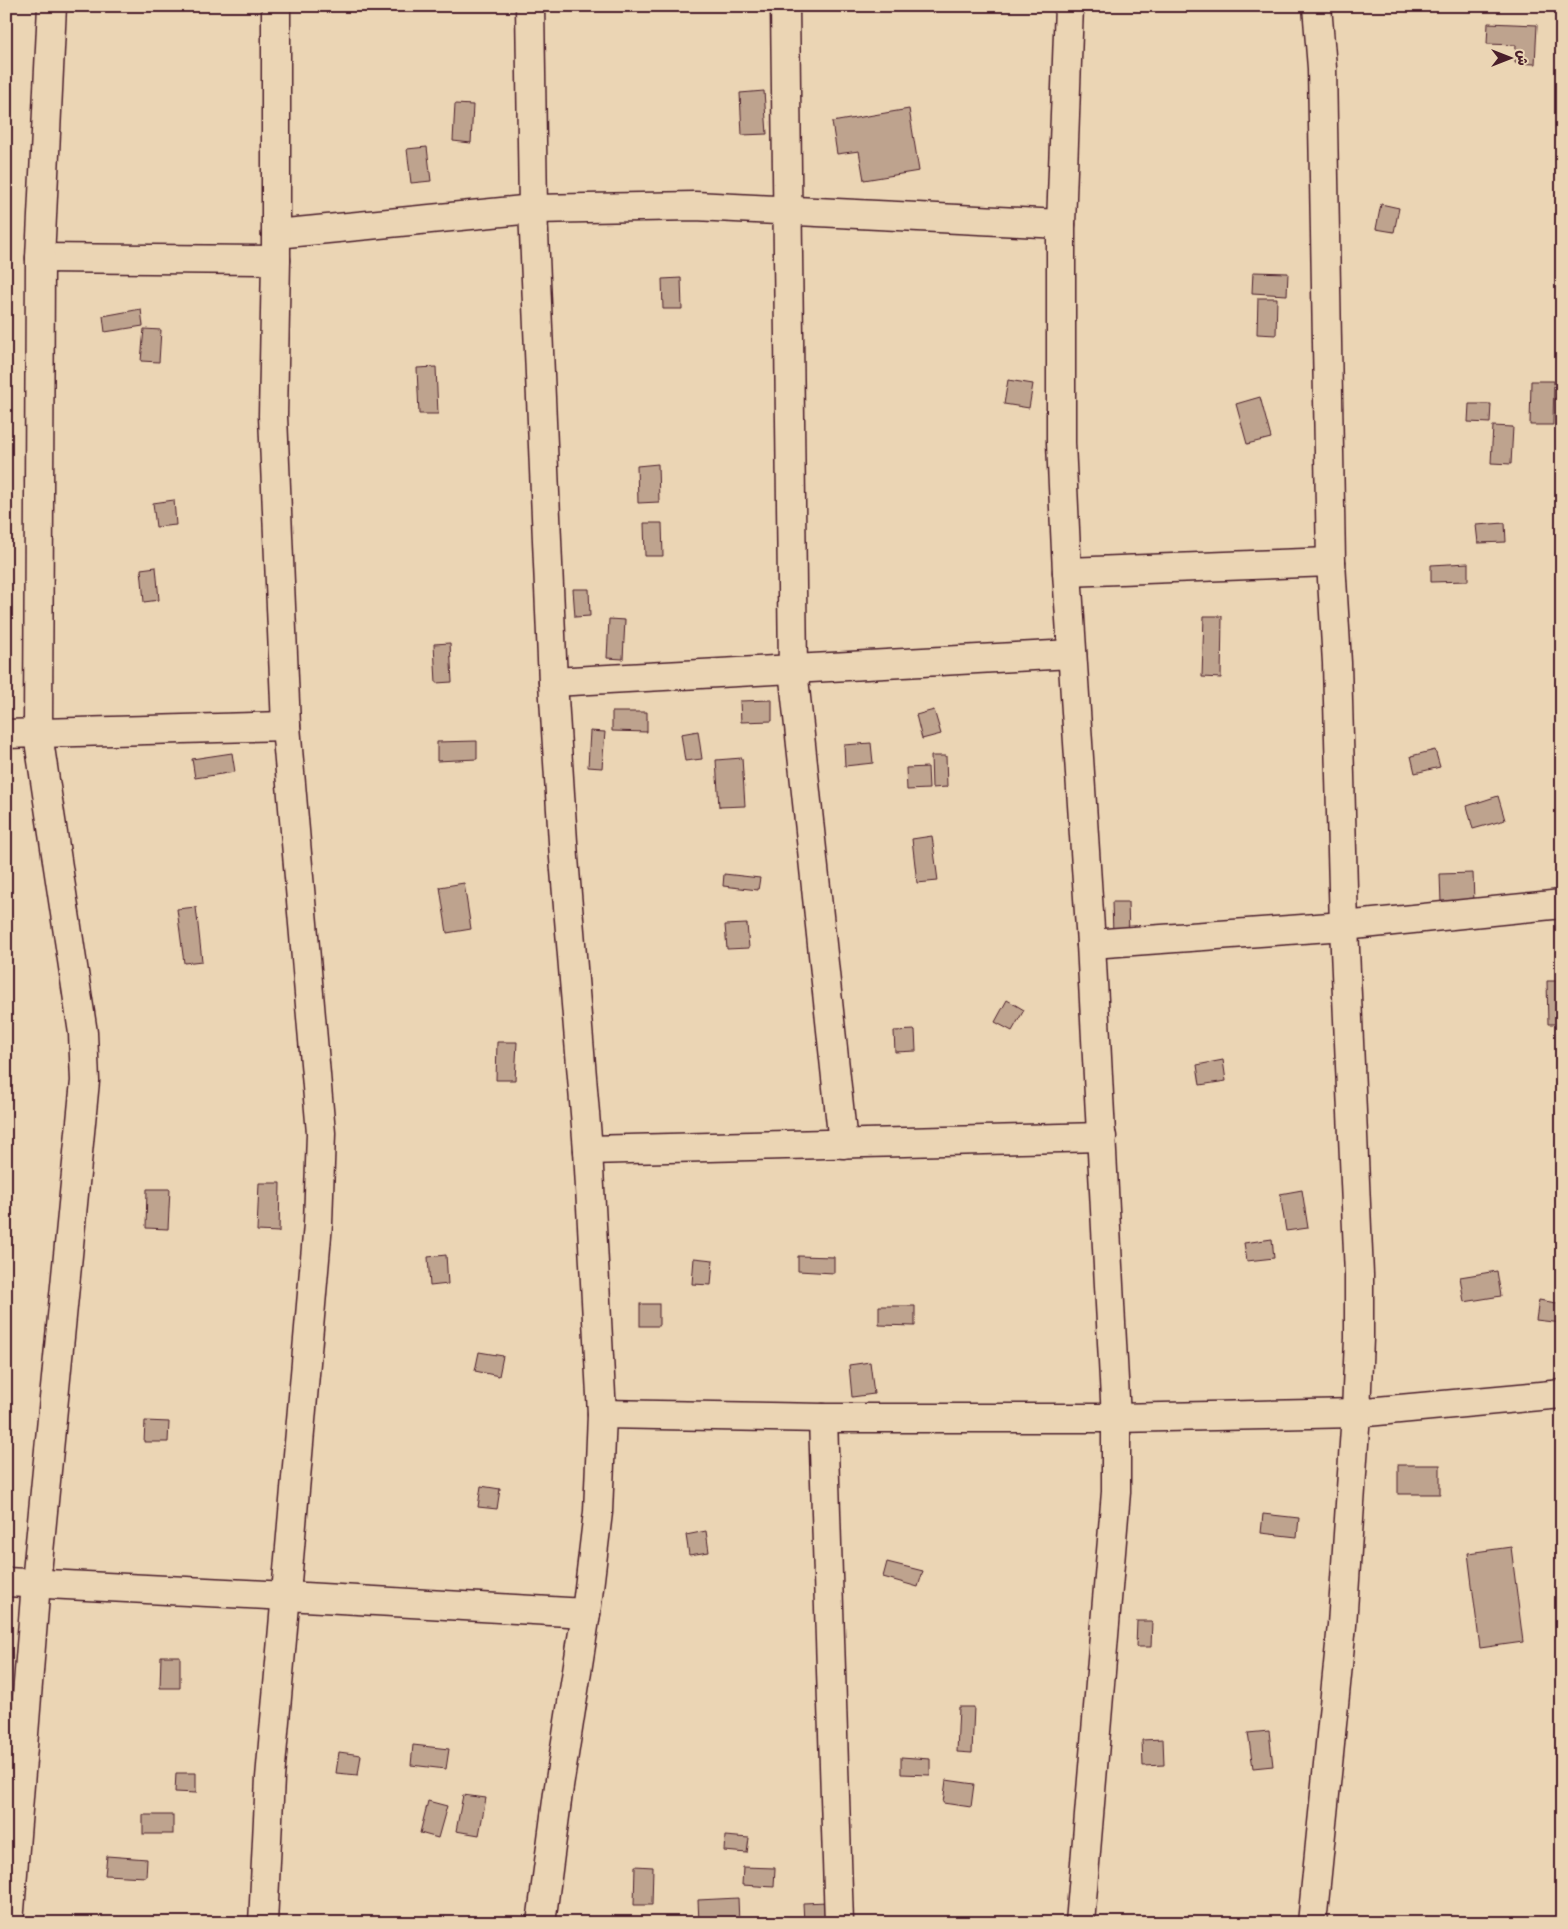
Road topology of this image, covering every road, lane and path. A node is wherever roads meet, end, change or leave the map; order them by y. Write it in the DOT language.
graph roads {
  1 [pos="52,6"];
  2 [pos="276,6"];
  3 [pos="530,6"];
  4 [pos="785,6"];
  5 [pos="1069,6"];
  6 [pos="1317,6"];
  7 [pos="533,209"];
  8 [pos="787,210"];
  9 [pos="1061,224"];
  10 [pos="276,247"];
  11 [pos="40,258"];
  12 [pos="1331,562"];
  13 [pos="1067,572"];
  14 [pos="1072,654"];
  15 [pos="793,669"];
  16 [pos="553,682"];
  17 [pos="286,726"];
  18 [pos="6,734"];
  19 [pos="38,734"];
  20 [pos="1562,904"];
  21 [pos="1344,926"];
  22 [pos="1091,944"];
  23 [pos="1102,1137"];
  24 [pos="842,1144"];
  25 [pos="588,1150"];
  26 [pos="1562,1394"];
  27 [pos="1356,1413"];
  28 [pos="602,1414"];
  29 [pos="823,1418"];
  30 [pos="1116,1418"];
  31 [pos="6,1582"];
  32 [pos="36,1583"];
  33 [pos="287,1596"];
  34 [pos="586,1613"];
  35 [pos="9,1923"];
  36 [pos="262,1923"];
  37 [pos="541,1923"];
  38 [pos="839,1923"];
  39 [pos="1080,1923"];
  40 [pos="1312,1923"];
  1 -- 11 [label="street"];
  2 -- 10 [label="street"];
  3 -- 7 [label="street"];
  4 -- 8 [label="street"];
  5 -- 9 [label="street"];
  6 -- 12 [label="street"];
  7 -- 8 [label="street"];
  7 -- 10 [label="street"];
  7 -- 16 [label="street"];
  8 -- 9 [label="street"];
  8 -- 15 [label="street"];
  9 -- 13 [label="street"];
  10 -- 11 [label="street"];
  10 -- 17 [label="street"];
  11 -- 19 [label="street"];
  12 -- 13 [label="street"];
  12 -- 21 [label="street"];
  13 -- 14 [label="street"];
  14 -- 15 [label="street"];
  14 -- 22 [label="street"];
  15 -- 16 [label="street"];
  15 -- 24 [label="street"];
  16 -- 25 [label="street"];
  17 -- 19 [label="street"];
  17 -- 33 [label="street"];
  18 -- 19 [label="street"];
  19 -- 32 [label="street"];
  20 -- 21 [label="street"];
  21 -- 22 [label="street"];
  21 -- 27 [label="street"];
  22 -- 23 [label="street"];
  23 -- 24 [label="street"];
  23 -- 30 [label="street"];
  24 -- 25 [label="street"];
  25 -- 28 [label="street"];
  26 -- 27 [label="street"];
  27 -- 30 [label="street"];
  27 -- 40 [label="street"];
  28 -- 29 [label="street"];
  28 -- 34 [label="street"];
  29 -- 30 [label="street"];
  29 -- 38 [label="street"];
  30 -- 39 [label="street"];
  31 -- 32 [label="street"];
  32 -- 33 [label="street"];
  32 -- 35 [label="street"];
  33 -- 34 [label="street"];
  33 -- 36 [label="street"];
  34 -- 37 [label="street"];
}
